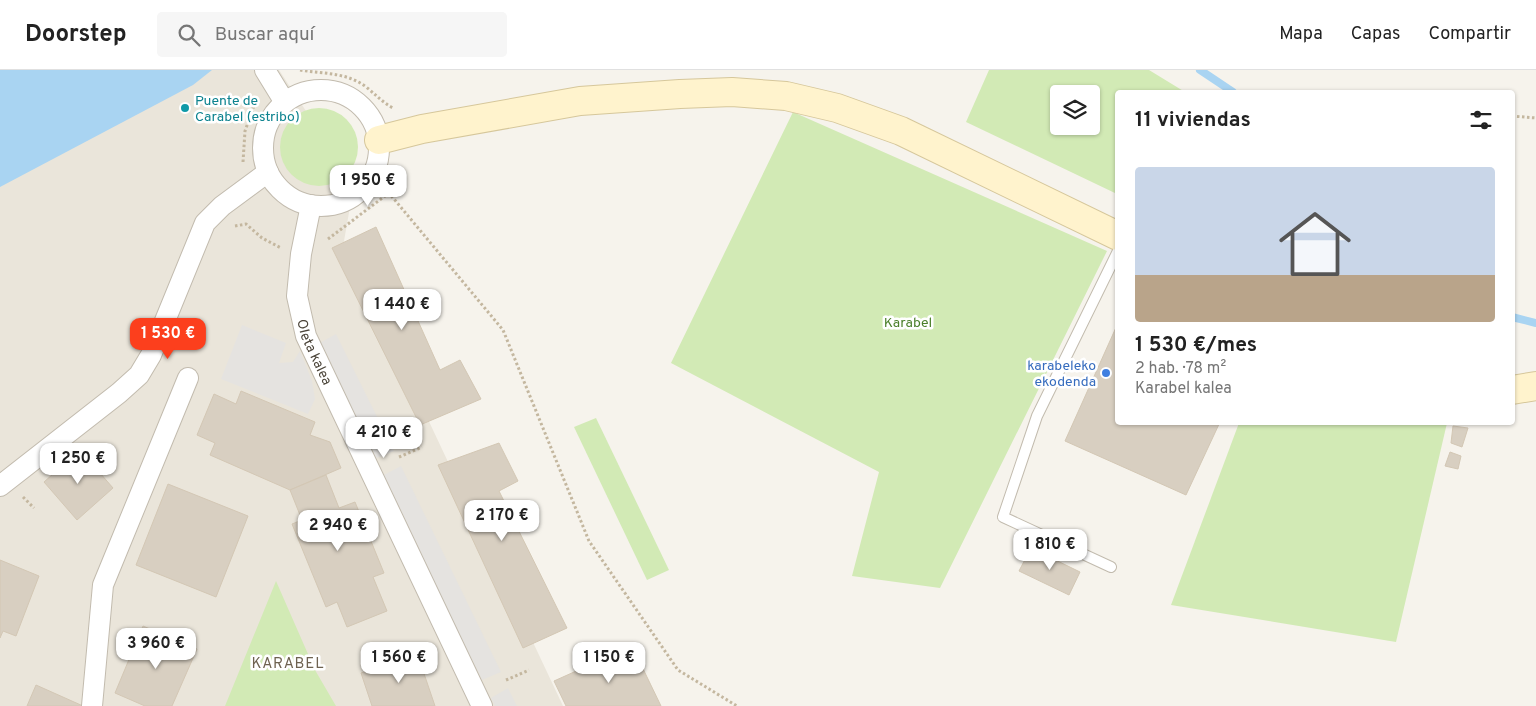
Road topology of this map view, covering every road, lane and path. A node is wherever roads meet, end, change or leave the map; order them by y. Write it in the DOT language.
graph roads {
  1 [pos="266,70"];
  2 [pos="257,94"];
  3 [pos="284,102"];
  4 [pos="1515,116"];
  5 [pos="1536,118"];
  6 [pos="379,140"];
  7 [pos="239,168"];
  8 [pos="268,172"];
  9 [pos="311,205"];
  10 [pos="230,228"];
  11 [pos="1115,235"];
  12 [pos="322,243"];
  13 [pos="301,254"];
  14 [pos="1115,258"];
  15 [pos="188,378"];
  16 [pos="1536,386"];
  17 [pos="1515,390"];
  18 [pos="422,447"];
  19 [pos="399,457"];
  20 [pos="0,486"];
  21 [pos="19,493"];
  22 [pos="34,508"];
  23 [pos="1111,567"];
  24 [pos="529,670"];
  25 [pos="506,680"];
  26 [pos="92,706"];
  27 [pos="482,706"];
  28 [pos="737,706"];
  1 -- 3 [label="street"];
  2 -- 7 [label="path"];
  3 -- 6 [label="street"];
  3 -- 8 [label="street"];
  4 -- 5 [label="path"];
  6 -- 9 [label="street"];
  6 -- 11 [label="street"];
  8 -- 9 [label="street"];
  8 -- 20 [label="street"];
  9 -- 13 [label="street, Oleta kalea"];
  10 -- 13 [label="path"];
  12 -- 28 [label="path"];
  13 -- 27 [label="street, Oleta kalea"];
  14 -- 23 [label="lane"];
  15 -- 26 [label="street"];
  16 -- 17 [label="street"];
  18 -- 19 [label="path"];
  21 -- 22 [label="path"];
  24 -- 25 [label="path"];
}
